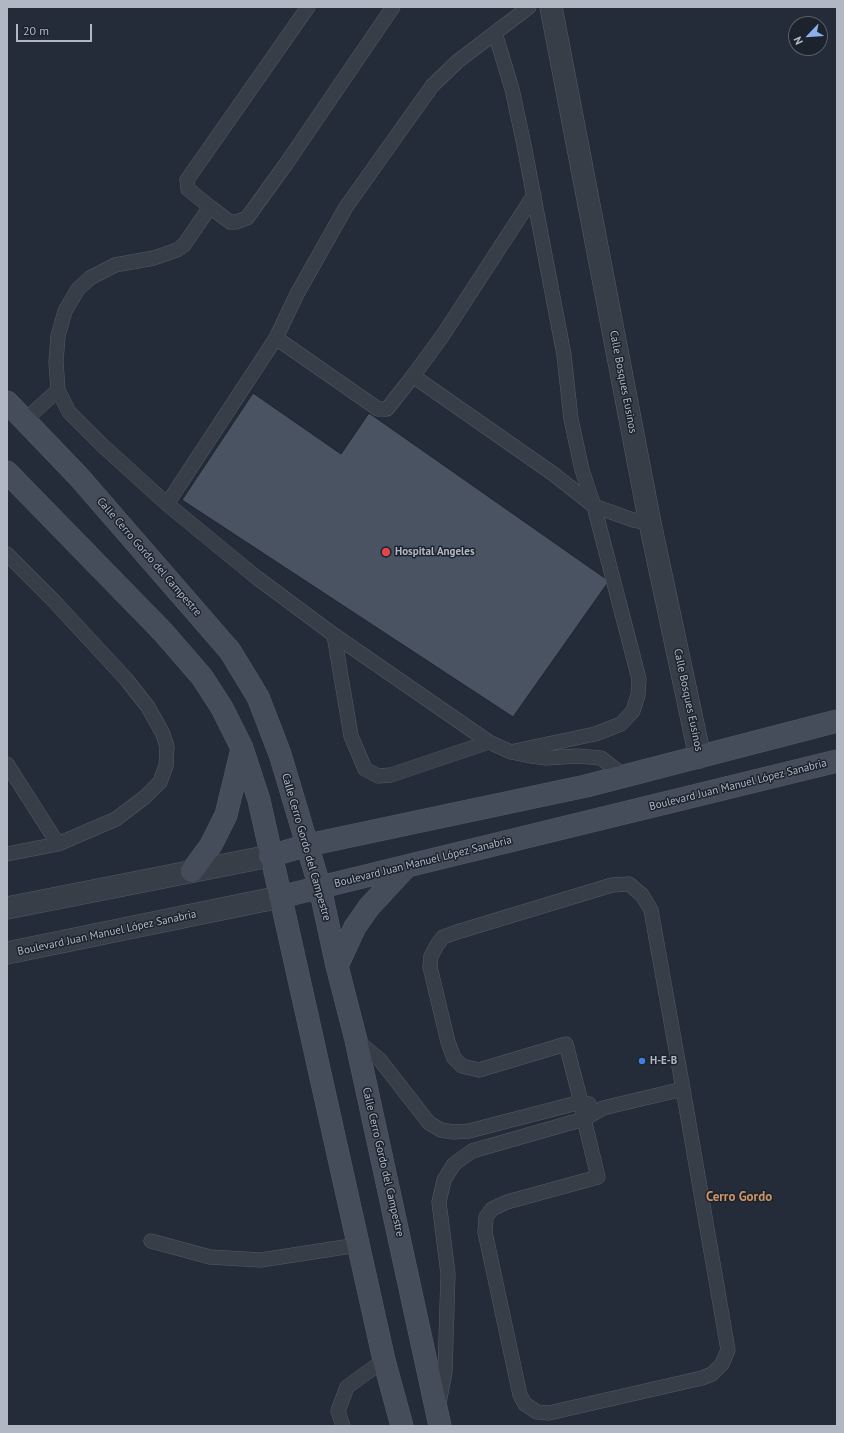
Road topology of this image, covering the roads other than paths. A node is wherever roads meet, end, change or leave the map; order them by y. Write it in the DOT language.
graph roads {
  1 [pos="308,7"];
  2 [pos="393,7"];
  3 [pos="529,7"];
  4 [pos="551,7"];
  5 [pos="495,33"];
  6 [pos="534,195"];
  7 [pos="210,207"];
  8 [pos="276,338"];
  9 [pos="413,376"];
  10 [pos="58,390"];
  11 [pos="7,402"];
  12 [pos="25,420"];
  13 [pos="7,472"];
  14 [pos="167,504"];
  15 [pos="594,506"];
  16 [pos="650,523"];
  17 [pos="7,554"];
  18 [pos="334,635"];
  19 [pos="837,721"];
  20 [pos="489,742"];
  21 [pos="242,748"];
  22 [pos="511,752"];
  23 [pos="700,757"];
  24 [pos="837,761"];
  25 [pos="7,764"];
  26 [pos="624,776"];
  27 [pos="58,844"];
  28 [pos="308,845"];
  29 [pos="7,854"];
  30 [pos="270,856"];
  31 [pos="407,866"];
  32 [pos="192,871"];
  33 [pos="320,888"];
  34 [pos="280,897"];
  35 [pos="7,908"];
  36 [pos="7,953"];
  37 [pos="337,966"];
  38 [pos="356,1040"];
  39 [pos="683,1089"];
  40 [pos="581,1102"];
  41 [pos="603,1108"];
  42 [pos="584,1119"];
  43 [pos="151,1241"];
  44 [pos="358,1245"];
  45 [pos="384,1360"];
  46 [pos="439,1418"];
  47 [pos="342,1426"];
  48 [pos="402,1426"];
  1 -- 7 [label="lane"];
  2 -- 7 [label="lane"];
  3 -- 5 [label="lane"];
  4 -- 16 [label="street, Calle Bosques Eusinos"];
  5 -- 6 [label="lane"];
  5 -- 8 [label="lane"];
  6 -- 9 [label="lane"];
  6 -- 15 [label="lane"];
  7 -- 10 [label="lane"];
  8 -- 9 [label="lane"];
  8 -- 14 [label="lane"];
  9 -- 15 [label="lane"];
  10 -- 12 [label="lane"];
  10 -- 14 [label="lane"];
  11 -- 12 [label="street, Calle Cerro Gordo del Campestre"];
  12 -- 28 [label="street, Calle Cerro Gordo del Campestre"];
  13 -- 21 [label="street"];
  14 -- 18 [label="lane"];
  15 -- 16 [label="lane"];
  15 -- 22 [label="lane"];
  16 -- 23 [label="street, Calle Bosques Eusinos"];
  17 -- 27 [label="lane"];
  18 -- 20 [label="lane"];
  18 -- 20 [label="lane"];
  19 -- 23 [label="street"];
  20 -- 22 [label="lane"];
  21 -- 30 [label="street"];
  21 -- 32 [label="street"];
  22 -- 26 [label="lane"];
  23 -- 26 [label="street"];
  24 -- 31 [label="street, Boulevard Juan Manuel López Sanabria"];
  25 -- 27 [label="lane"];
  26 -- 28 [label="street"];
  27 -- 29 [label="lane"];
  28 -- 30 [label="street"];
  28 -- 33 [label="street, Calle Cerro Gordo del Campestre"];
  30 -- 32 [label="street"];
  30 -- 34 [label="street"];
  31 -- 33 [label="street, Boulevard Juan Manuel López Sanabria"];
  31 -- 37 [label="street"];
  32 -- 35 [label="street"];
  33 -- 34 [label="street, Boulevard Juan Manuel López Sanabria"];
  33 -- 37 [label="street, Calle Cerro Gordo del Campestre"];
  34 -- 36 [label="street, Boulevard Juan Manuel López Sanabria"];
  34 -- 44 [label="street"];
  37 -- 38 [label="street, Calle Cerro Gordo del Campestre"];
  38 -- 40 [label="lane"];
  38 -- 46 [label="street, Calle Cerro Gordo del Campestre"];
  39 -- 40 [label="lane"];
  39 -- 41 [label="lane"];
  39 -- 42 [label="lane"];
  40 -- 41 [label="lane"];
  40 -- 42 [label="lane"];
  41 -- 42 [label="lane"];
  42 -- 46 [label="lane"];
  43 -- 44 [label="lane"];
  44 -- 45 [label="street"];
  45 -- 47 [label="lane"];
  45 -- 48 [label="street"];
}
